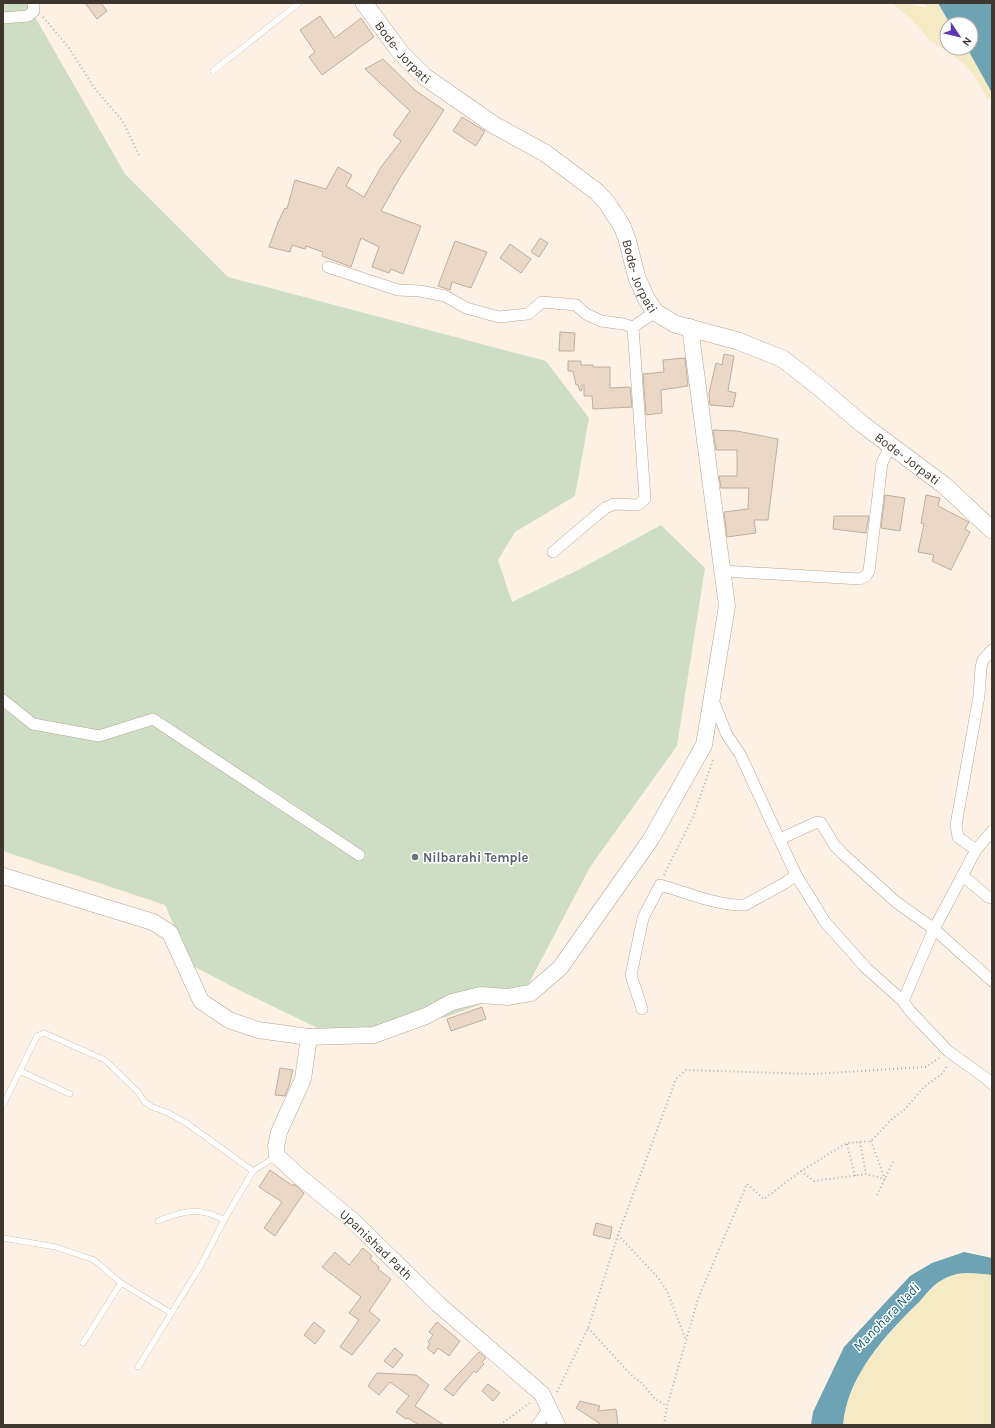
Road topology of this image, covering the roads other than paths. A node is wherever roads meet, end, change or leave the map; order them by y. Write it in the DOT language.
graph roads {
  1 [pos="299,3"];
  2 [pos="364,3"];
  3 [pos="34,5"];
  4 [pos="3,18"];
  5 [pos="213,71"];
  6 [pos="328,267"];
  7 [pos="655,312"];
  8 [pos="690,327"];
  9 [pos="633,328"];
  10 [pos="891,444"];
  11 [pos="992,530"];
  12 [pos="553,552"];
  13 [pos="723,571"];
  14 [pos="992,650"];
  15 [pos="712,698"];
  16 [pos="3,700"];
  17 [pos="992,831"];
  18 [pos="780,840"];
  19 [pos="976,850"];
  20 [pos="359,855"];
  21 [pos="796,875"];
  22 [pos="3,876"];
  23 [pos="963,876"];
  24 [pos="992,898"];
  25 [pos="934,929"];
  26 [pos="992,981"];
  27 [pos="903,1001"];
  28 [pos="642,1009"];
  29 [pos="309,1037"];
  30 [pos="20,1071"];
  31 [pos="992,1084"];
  32 [pos="70,1094"];
  33 [pos="4,1105"];
  34 [pos="277,1156"];
  35 [pos="253,1171"];
  36 [pos="224,1220"];
  37 [pos="158,1221"];
  38 [pos="3,1238"];
  39 [pos="121,1283"];
  40 [pos="171,1313"];
  41 [pos="83,1343"];
  42 [pos="138,1367"];
  43 [pos="546,1402"];
  44 [pos="537,1425"];
  45 [pos="557,1425"];
  1 -- 5 [label="lane"];
  2 -- 7 [label="main road, Bode- Jorpati"];
  3 -- 4 [label="street"];
  6 -- 9 [label="street"];
  7 -- 8 [label="main road, Bode- Jorpati"];
  7 -- 9 [label="street"];
  8 -- 10 [label="main road, Bode- Jorpati"];
  8 -- 13 [label="main road"];
  9 -- 12 [label="street"];
  10 -- 11 [label="main road, Bode- Jorpati"];
  10 -- 13 [label="street"];
  13 -- 15 [label="main road"];
  14 -- 19 [label="street"];
  15 -- 18 [label="street"];
  15 -- 29 [label="main road"];
  16 -- 20 [label="street"];
  17 -- 19 [label="street"];
  18 -- 21 [label="street"];
  18 -- 25 [label="street"];
  19 -- 23 [label="street"];
  21 -- 27 [label="street"];
  21 -- 28 [label="street"];
  22 -- 29 [label="main road"];
  23 -- 24 [label="street"];
  23 -- 25 [label="street"];
  25 -- 26 [label="street"];
  25 -- 27 [label="street"];
  27 -- 31 [label="street"];
  29 -- 34 [label="main road"];
  30 -- 32 [label="lane"];
  30 -- 33 [label="lane"];
  30 -- 35 [label="lane"];
  34 -- 35 [label="lane"];
  34 -- 43 [label="main road, Upanishad Path"];
  35 -- 36 [label="lane"];
  36 -- 37 [label="lane"];
  36 -- 40 [label="lane"];
  38 -- 39 [label="lane"];
  39 -- 40 [label="lane"];
  39 -- 41 [label="lane"];
  40 -- 42 [label="lane"];
  43 -- 44 [label="street"];
  43 -- 45 [label="main road, Upanishad Path"];
}
